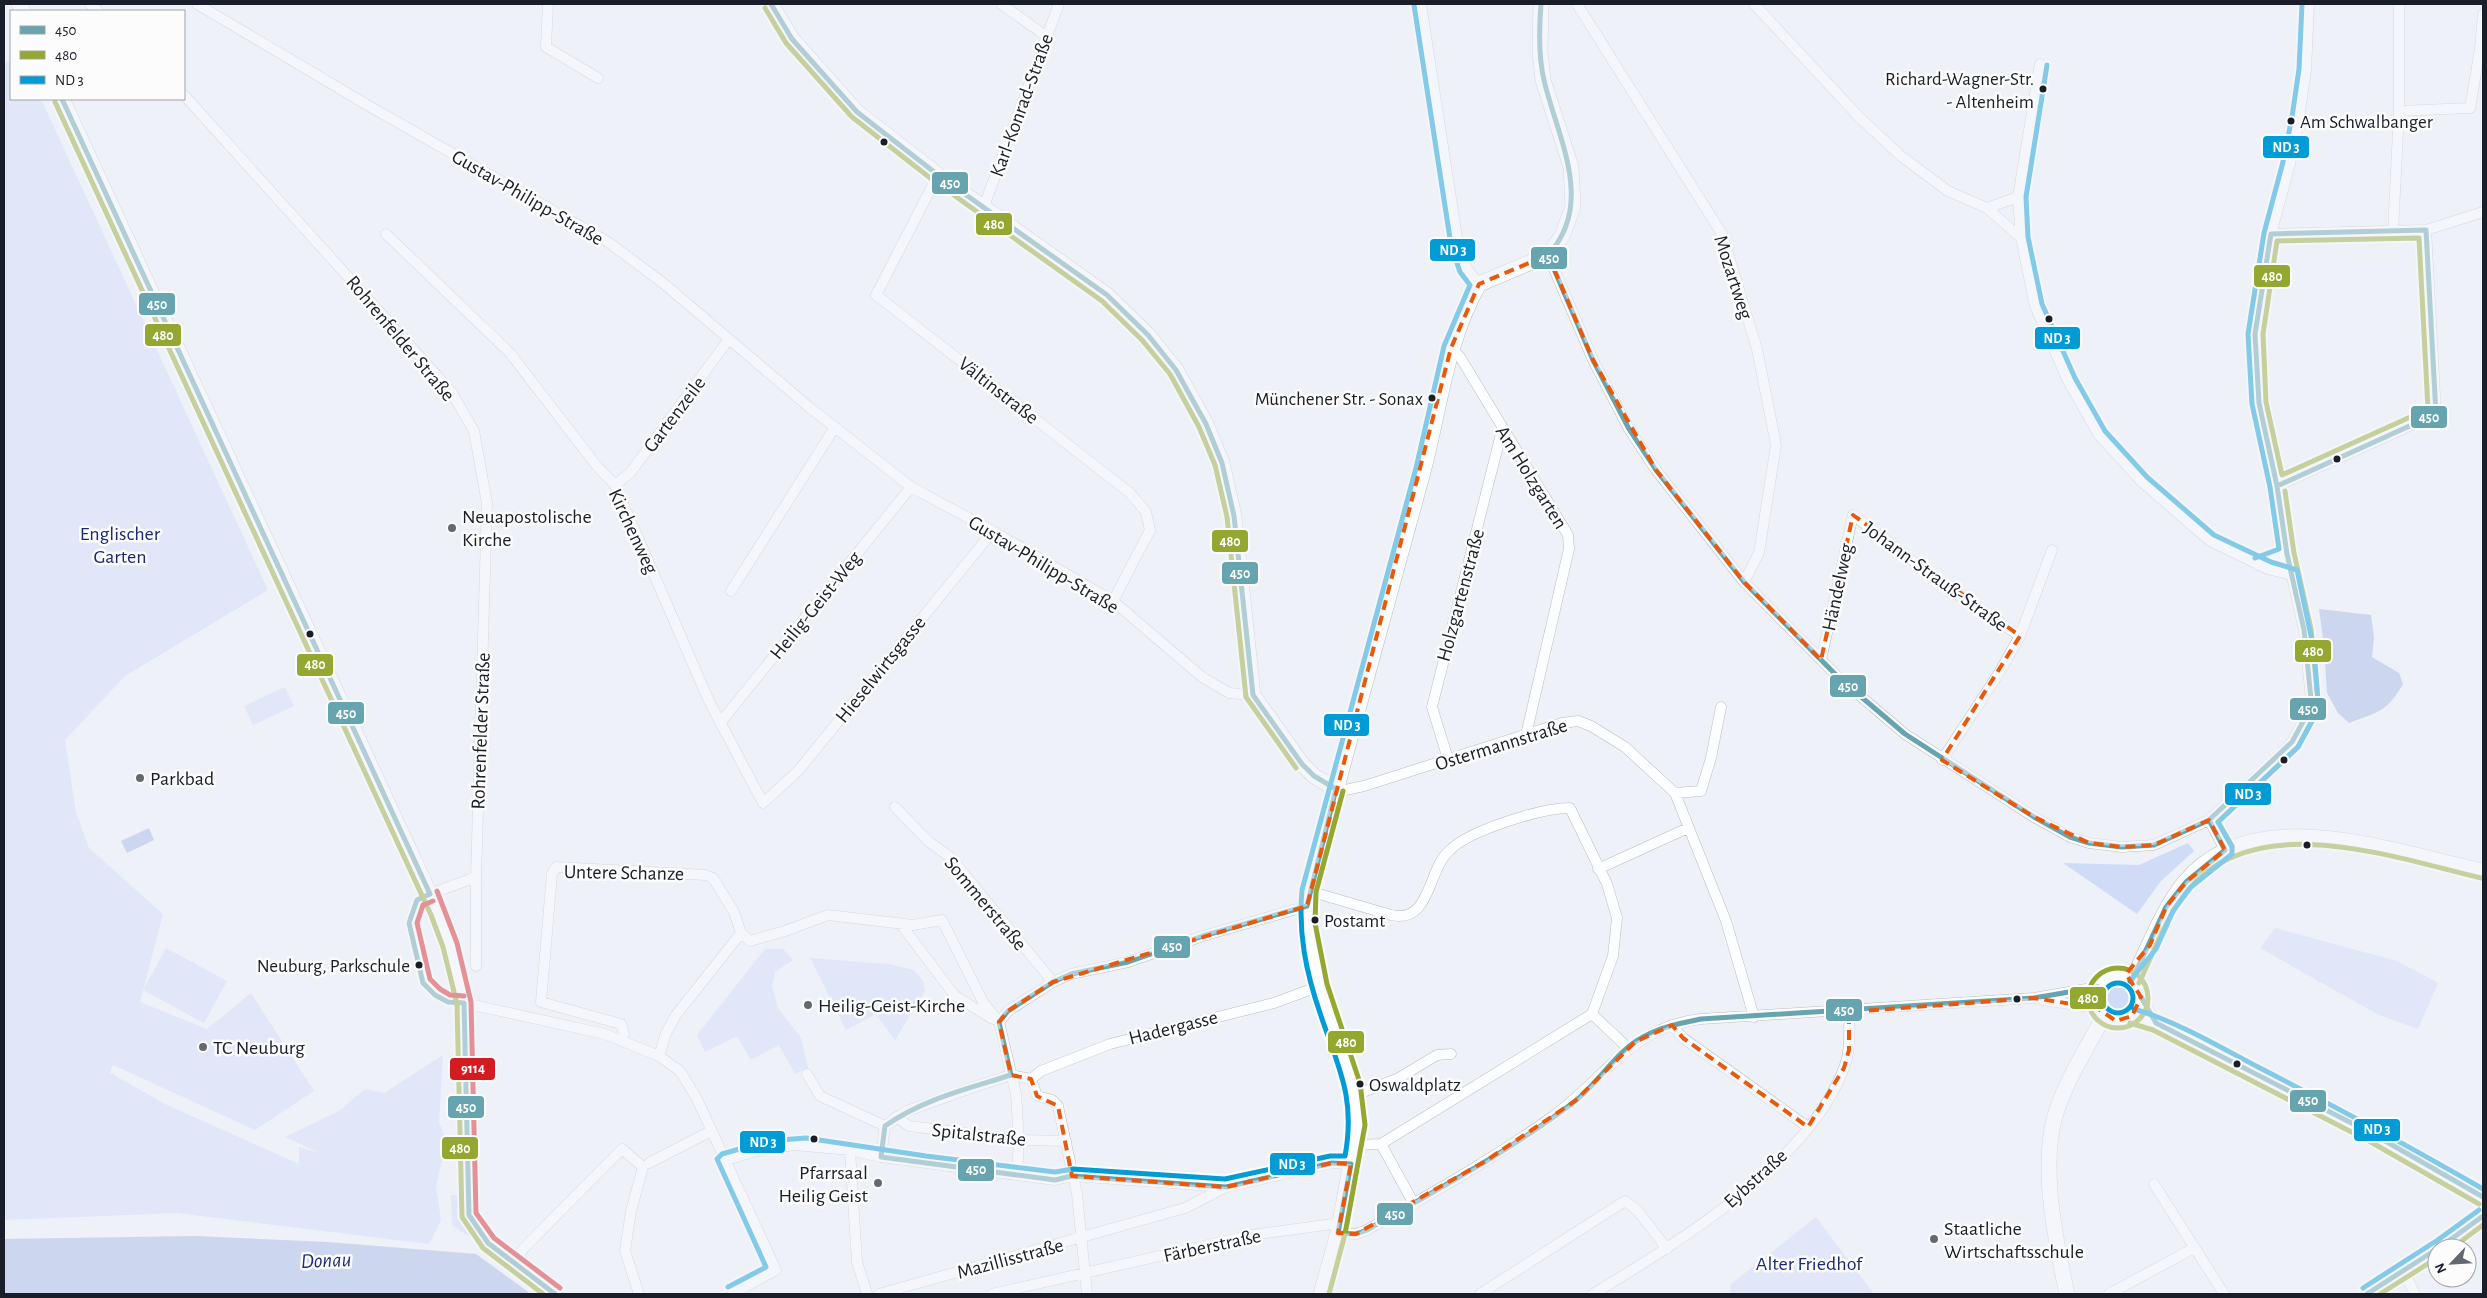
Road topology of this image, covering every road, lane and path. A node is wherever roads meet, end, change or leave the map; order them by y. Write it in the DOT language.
graph roads {
  1 [pos="196,4"];
  2 [pos="548,4"];
  3 [pos="771,4"];
  4 [pos="1002,4"];
  5 [pos="1058,4"];
  6 [pos="1421,4"];
  7 [pos="1541,4"];
  8 [pos="1577,4"];
  9 [pos="1754,4"];
  10 [pos="2309,4"];
  11 [pos="2399,4"];
  12 [pos="2483,14"];
  13 [pos="1046,36"];
  14 [pos="2482,48"];
  15 [pos="2040,64"];
  16 [pos="598,78"];
  17 [pos="185,96"];
  18 [pos="62,100"];
  19 [pos="2399,111"];
  20 [pos="938,175"];
  21 [pos="2018,196"];
  22 [pos="984,206"];
  23 [pos="1987,208"];
  24 [pos="2483,212"];
  25 [pos="2426,230"];
  26 [pos="2392,232"];
  27 [pos="386,234"];
  28 [pos="2271,234"];
  29 [pos="2021,238"];
  30 [pos="1548,255"];
  31 [pos="1479,284"];
  32 [pos="729,339"];
  33 [pos="1451,348"];
  34 [pos="835,427"];
  35 [pos="1502,430"];
  36 [pos="615,485"];
  37 [pos="2277,486"];
  38 [pos="911,487"];
  39 [pos="1853,515"];
  40 [pos="993,531"];
  41 [pos="2052,550"];
  42 [pos="2287,554"];
  43 [pos="2258,565"];
  44 [pos="2292,574"];
  45 [pos="1744,582"];
  46 [pos="731,591"];
  47 [pos="1113,602"];
  48 [pos="2020,636"];
  49 [pos="1821,660"];
  50 [pos="1253,694"];
  51 [pos="1721,707"];
  52 [pos="720,723"];
  53 [pos="1526,735"];
  54 [pos="1448,759"];
  55 [pos="1942,760"];
  56 [pos="1336,789"];
  57 [pos="1675,793"];
  58 [pos="763,803"];
  59 [pos="895,807"];
  60 [pos="2209,820"];
  61 [pos="1688,828"];
  62 [pos="2224,850"];
  63 [pos="1598,869"];
  64 [pos="2483,872"];
  65 [pos="476,877"];
  66 [pos="430,894"];
  67 [pos="1308,899"];
  68 [pos="900,923"];
  69 [pos="741,933"];
  70 [pos="476,966"];
  71 [pos="2128,978"];
  72 [pos="1052,982"];
  73 [pos="1320,986"];
  74 [pos="2098,987"];
  75 [pos="2141,997"];
  76 [pos="2034,998"];
  77 [pos="464,1003"];
  78 [pos="1849,1012"];
  79 [pos="2101,1012"];
  80 [pos="1592,1014"];
  81 [pos="2132,1016"];
  82 [pos="1754,1017"];
  83 [pos="999,1022"];
  84 [pos="2156,1023"];
  85 [pos="1672,1025"];
  86 [pos="622,1041"];
  87 [pos="1628,1048"];
  88 [pos="1451,1054"];
  89 [pos="659,1056"];
  90 [pos="807,1074"];
  91 [pos="1011,1075"];
  92 [pos="1031,1080"];
  93 [pos="1355,1095"];
  94 [pos="896,1116"];
  95 [pos="885,1126"];
  96 [pos="1808,1127"];
  97 [pos="711,1131"];
  98 [pos="1019,1140"];
  99 [pos="1066,1141"];
  100 [pos="1381,1144"];
  101 [pos="1355,1145"];
  102 [pos="850,1150"];
  103 [pos="881,1157"];
  104 [pos="724,1161"];
  105 [pos="1351,1164"];
  106 [pos="646,1165"];
  107 [pos="1017,1175"];
  108 [pos="1072,1176"];
  109 [pos="2154,1184"];
  110 [pos="1226,1188"];
  111 [pos="2483,1197"];
  112 [pos="1414,1204"];
  113 [pos="2483,1216"];
  114 [pos="1339,1228"];
  115 [pos="1083,1238"];
  116 [pos="2452,1238"];
  117 [pos="2194,1248"];
  118 [pos="1667,1249"];
  119 [pos="2427,1256"];
  120 [pos="516,1263"];
  121 [pos="1085,1272"];
  122 [pos="2404,1272"];
  123 [pos="555,1294"];
  124 [pos="639,1294"];
  125 [pos="732,1294"];
  126 [pos="868,1294"];
  127 [pos="879,1294"];
  128 [pos="992,1294"];
  129 [pos="1087,1294"];
  130 [pos="1321,1294"];
  131 [pos="1480,1294"];
  132 [pos="1593,1294"];
  133 [pos="2067,1294"];
  134 [pos="2109,1294"];
  135 [pos="2224,1294"];
  136 [pos="2366,1294"];
  137 [pos="2415,1294"];
  1 -- 32 [label="street, Gustav-Philipp-Straße"];
  2 -- 16 [label="street"];
  3 -- 20 [label="street"];
  4 -- 13 [label="street"];
  5 -- 13 [label="street, Karl-Konrad-Straße"];
  6 -- 31 [label="street"];
  7 -- 30 [label="street"];
  8 -- 45 [label="street, Mozartweg"];
  9 -- 23 [label="street"];
  10 -- 28 [label="street"];
  11 -- 19 [label="street"];
  12 -- 14 [label="street"];
  13 -- 22 [label="street, Karl-Konrad-Straße"];
  14 -- 19 [label="street"];
  15 -- 21 [label="street"];
  17 -- 65 [label="street, Rohrenfelder Straße"];
  18 -- 66 [label="street"];
  19 -- 26 [label="street"];
  20 -- 22 [label="street"];
  20 -- 47 [label="street, Vältinstraße"];
  21 -- 23 [label="street"];
  21 -- 29 [label="street"];
  22 -- 50 [label="street"];
  23 -- 29 [label="street"];
  24 -- 25 [label="street"];
  25 -- 26 [label="street"];
  25 -- 37 [label="street"];
  26 -- 28 [label="street"];
  27 -- 36 [label="street, Kirchenweg"];
  28 -- 37 [label="street"];
  29 -- 43 [label="street"];
  30 -- 31 [label="street"];
  30 -- 45 [label="street"];
  31 -- 33 [label="street"];
  32 -- 34 [label="street, Gustav-Philipp-Straße"];
  32 -- 36 [label="street, Gartenzeile"];
  33 -- 35 [label="street, Am Holzgarten"];
  33 -- 56 [label="street"];
  34 -- 38 [label="street, Gustav-Philipp-Straße"];
  34 -- 46 [label="street"];
  35 -- 53 [label="street, Am Holzgarten"];
  35 -- 54 [label="street, Holzgartenstraße"];
  36 -- 52 [label="street, Kirchenweg"];
  37 -- 42 [label="street"];
  38 -- 40 [label="street, Gustav-Philipp-Straße"];
  38 -- 52 [label="street, Heilig-Geist-Weg"];
  39 -- 48 [label="street, Johann-Strauß-Straße"];
  39 -- 49 [label="street, Händelweg"];
  40 -- 47 [label="street, Gustav-Philipp-Straße"];
  40 -- 58 [label="street, Hieselwirtsgasse"];
  41 -- 48 [label="street, Johann-Strauß-Straße"];
  42 -- 43 [label="street"];
  42 -- 44 [label="street"];
  43 -- 44 [label="street"];
  44 -- 60 [label="street"];
  45 -- 49 [label="street"];
  47 -- 50 [label="street, Gustav-Philipp-Straße"];
  48 -- 55 [label="street, Johann-Strauß-Straße"];
  49 -- 55 [label="street"];
  50 -- 56 [label="street"];
  51 -- 57 [label="street"];
  52 -- 58 [label="street, Kirchenweg"];
  53 -- 54 [label="street, Ostermannstraße"];
  53 -- 57 [label="street, Ostermannstraße"];
  54 -- 56 [label="street, Ostermannstraße"];
  55 -- 60 [label="street"];
  56 -- 67 [label="street"];
  57 -- 61 [label="street, Ostermannstraße"];
  59 -- 72 [label="street, Sommerstraße"];
  60 -- 62 [label="street"];
  61 -- 63 [label="street"];
  61 -- 82 [label="street, Ostermannstraße"];
  62 -- 64 [label="street"];
  62 -- 71 [label="street"];
  63 -- 67 [label="street"];
  63 -- 80 [label="street"];
  65 -- 66 [label="street"];
  65 -- 70 [label="street, Rohrenfelder Straße"];
  66 -- 77 [label="street"];
  67 -- 72 [label="street"];
  67 -- 73 [label="street"];
  68 -- 69 [label="street"];
  68 -- 83 [label="street"];
  68 -- 83 [label="street"];
  69 -- 86 [label="street, Untere Schanze"];
  69 -- 89 [label="street"];
  71 -- 74 [label="street"];
  71 -- 75 [label="street"];
  72 -- 83 [label="street"];
  73 -- 92 [label="street, Hadergasse"];
  73 -- 93 [label="street"];
  74 -- 76 [label="street"];
  74 -- 79 [label="street"];
  75 -- 81 [label="street"];
  75 -- 84 [label="street"];
  76 -- 78 [label="street, Färberstraße"];
  76 -- 79 [label="street"];
  77 -- 86 [label="street"];
  77 -- 120 [label="street"];
  78 -- 82 [label="street, Färberstraße"];
  78 -- 96 [label="street, Eybstraße"];
  79 -- 81 [label="street"];
  79 -- 133 [label="street"];
  80 -- 87 [label="street"];
  80 -- 100 [label="street"];
  81 -- 84 [label="street"];
  82 -- 85 [label="street, Färberstraße"];
  83 -- 91 [label="street"];
  84 -- 111 [label="street"];
  85 -- 87 [label="street, Färberstraße"];
  85 -- 96 [label="street"];
  86 -- 89 [label="street"];
  87 -- 112 [label="street, Färberstraße"];
  88 -- 93 [label="street"];
  89 -- 97 [label="street"];
  90 -- 95 [label="street"];
  91 -- 92 [label="street"];
  91 -- 94 [label="street"];
  91 -- 98 [label="street"];
  92 -- 99 [label="street"];
  93 -- 101 [label="street"];
  94 -- 95 [label="street"];
  94 -- 98 [label="street, Spitalstraße"];
  95 -- 103 [label="street"];
  96 -- 118 [label="street, Eybstraße"];
  97 -- 104 [label="street"];
  97 -- 106 [label="street"];
  98 -- 99 [label="street, Spitalstraße"];
  98 -- 107 [label="street"];
  99 -- 108 [label="street"];
  100 -- 101 [label="street"];
  100 -- 112 [label="street"];
  101 -- 105 [label="street"];
  102 -- 103 [label="street"];
  102 -- 104 [label="street"];
  102 -- 126 [label="street"];
  103 -- 107 [label="street"];
  104 -- 125 [label="street"];
  105 -- 110 [label="street"];
  105 -- 114 [label="street"];
  106 -- 120 [label="street"];
  106 -- 124 [label="street"];
  107 -- 108 [label="street"];
  108 -- 110 [label="street"];
  108 -- 115 [label="street"];
  109 -- 117 [label="street"];
  110 -- 115 [label="street, Mazillisstraße"];
  112 -- 114 [label="street, Färberstraße"];
  113 -- 116 [label="street"];
  114 -- 121 [label="street, Färberstraße"];
  114 -- 130 [label="street"];
  115 -- 121 [label="street"];
  115 -- 127 [label="street, Mazillisstraße"];
  117 -- 134 [label="street"];
  117 -- 135 [label="street"];
  118 -- 131 [label="street"];
  118 -- 132 [label="street, Eybstraße"];
  119 -- 122 [label="street"];
  120 -- 123 [label="street"];
  121 -- 128 [label="street, Färberstraße"];
  121 -- 129 [label="street"];
  122 -- 136 [label="street"];
  122 -- 137 [label="street"];
}
